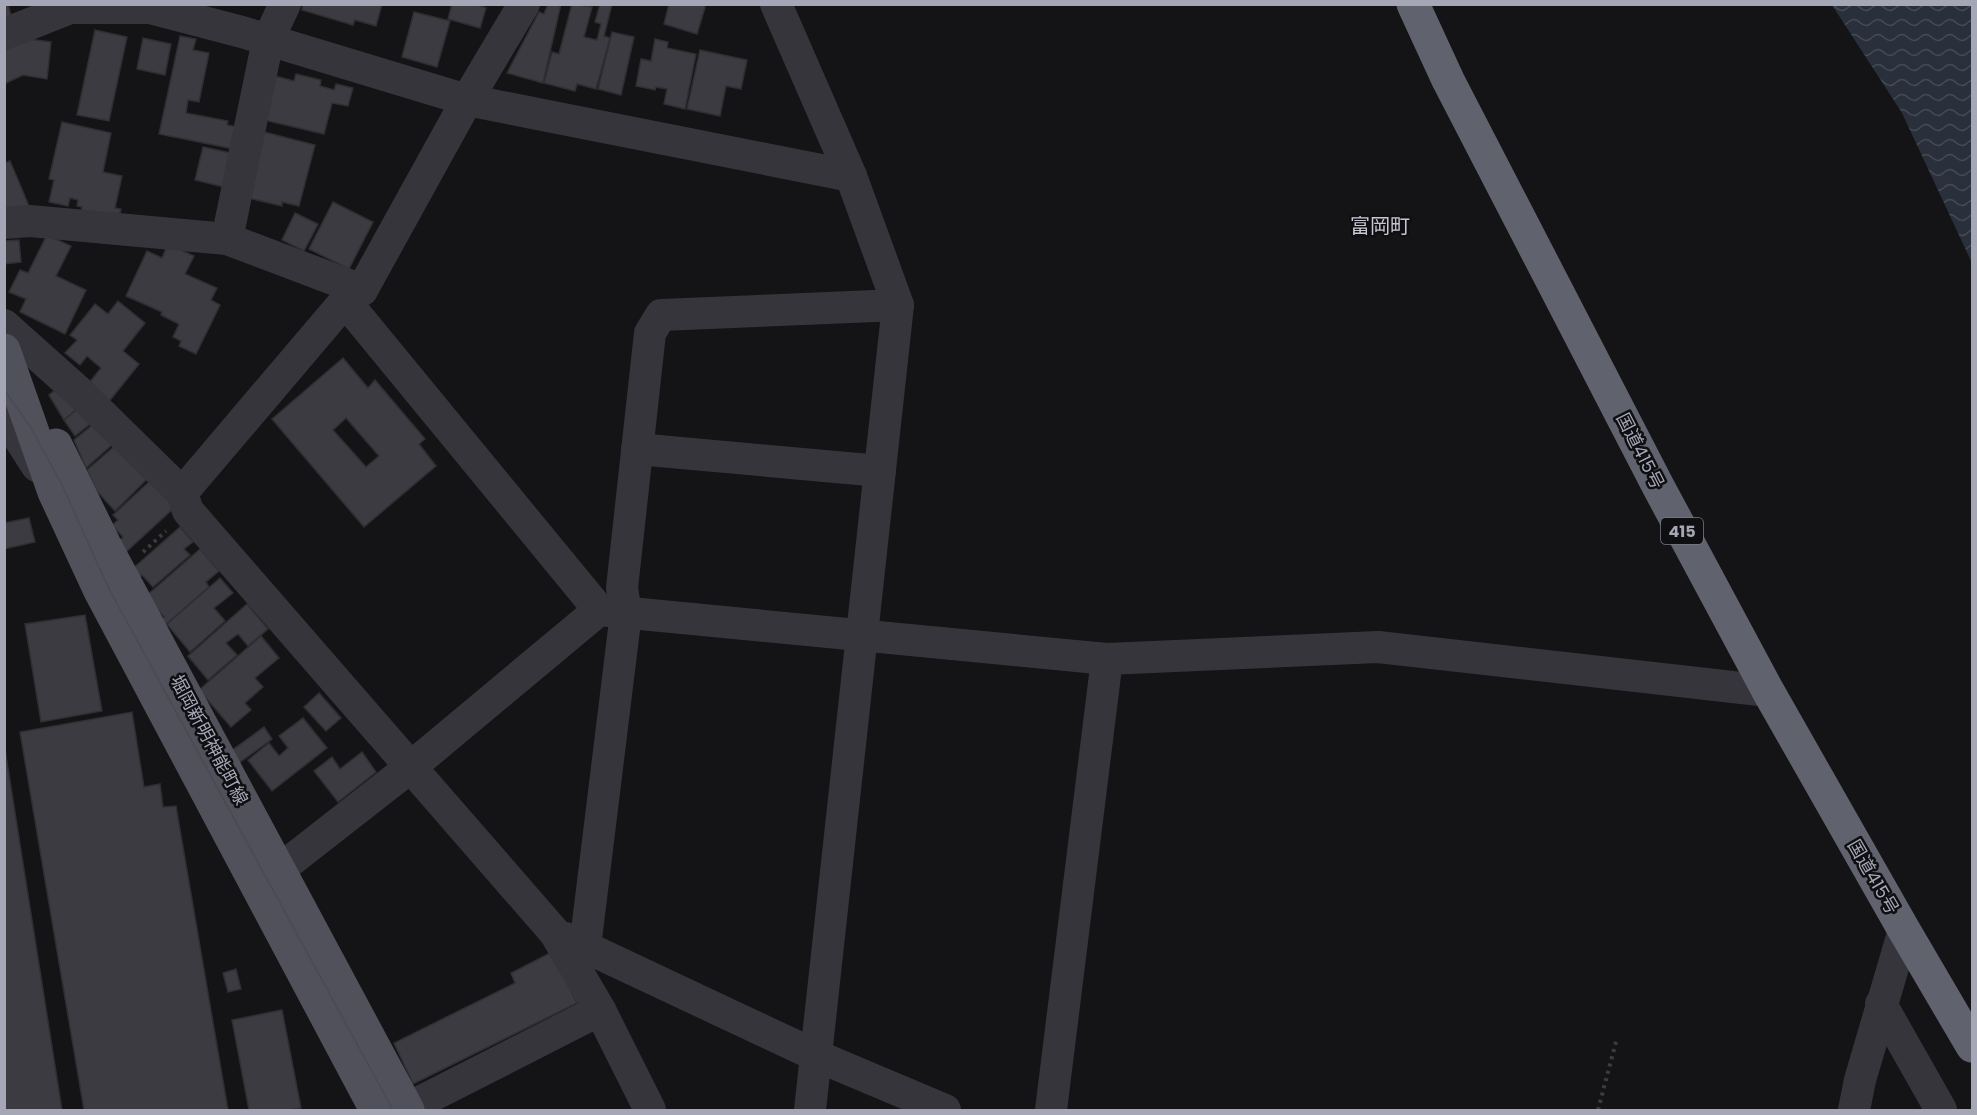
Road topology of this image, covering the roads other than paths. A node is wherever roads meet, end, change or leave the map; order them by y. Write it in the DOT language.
graph roads {
  1 [pos="285,4"];
  2 [pos="524,4"];
  3 [pos="776,4"];
  4 [pos="1413,4"];
  5 [pos="70,6"];
  6 [pos="4,34"];
  7 [pos="268,40"];
  8 [pos="467,100"];
  9 [pos="851,176"];
  10 [pos="4,224"];
  11 [pos="227,239"];
  12 [pos="353,296"];
  13 [pos="898,305"];
  14 [pos="4,325"];
  15 [pos="8,359"];
  16 [pos="4,415"];
  17 [pos="637,449"];
  18 [pos="879,471"];
  19 [pos="54,492"];
  20 [pos="185,502"];
  21 [pos="612,612"];
  22 [pos="861,634"];
  23 [pos="1107,659"];
  24 [pos="1768,691"];
  25 [pos="412,766"];
  26 [pos="267,877"];
  27 [pos="1904,930"];
  28 [pos="555,933"];
  29 [pos="585,947"];
  30 [pos="1881,1004"];
  31 [pos="600,1010"];
  32 [pos="1972,1046"];
  33 [pos="817,1056"];
  34 [pos="399,1110"];
  35 [pos="650,1110"];
  36 [pos="810,1110"];
  37 [pos="945,1110"];
  38 [pos="1051,1110"];
  39 [pos="1854,1110"];
  40 [pos="1941,1110"];
  1 -- 7 [label="street"];
  2 -- 8 [label="street"];
  3 -- 9 [label="street"];
  4 -- 24 [label="highway, 国道415号 / 415"];
  5 -- 6 [label="street"];
  5 -- 7 [label="street"];
  7 -- 8 [label="street"];
  7 -- 11 [label="street"];
  8 -- 9 [label="street"];
  8 -- 12 [label="street"];
  9 -- 13 [label="street"];
  10 -- 11 [label="street"];
  11 -- 12 [label="street"];
  12 -- 20 [label="street"];
  12 -- 21 [label="street"];
  13 -- 17 [label="street"];
  13 -- 18 [label="street"];
  14 -- 20 [label="street"];
  15 -- 19 [label="main road, 堀岡新明神能町線"];
  15 -- 26 [label="main road, 堀岡新明神能町線"];
  16 -- 19 [label="street"];
  17 -- 18 [label="street"];
  17 -- 21 [label="street"];
  18 -- 22 [label="street"];
  19 -- 26 [label="main road, 堀岡新明神能町線"];
  20 -- 25 [label="street"];
  21 -- 22 [label="street"];
  21 -- 25 [label="street"];
  21 -- 29 [label="street"];
  22 -- 23 [label="street"];
  22 -- 33 [label="street"];
  23 -- 24 [label="street"];
  23 -- 38 [label="street"];
  24 -- 27 [label="highway, 国道415号 / 415"];
  25 -- 26 [label="street"];
  25 -- 28 [label="street"];
  26 -- 34 [label="main road, 堀岡新明神能町線"];
  27 -- 30 [label="street"];
  27 -- 32 [label="highway, 国道415号 / 415"];
  28 -- 29 [label="street"];
  28 -- 31 [label="street"];
  29 -- 33 [label="street"];
  30 -- 39 [label="street"];
  30 -- 40 [label="street"];
  31 -- 34 [label="street"];
  31 -- 35 [label="street"];
  33 -- 36 [label="street"];
  33 -- 37 [label="street"];
}
